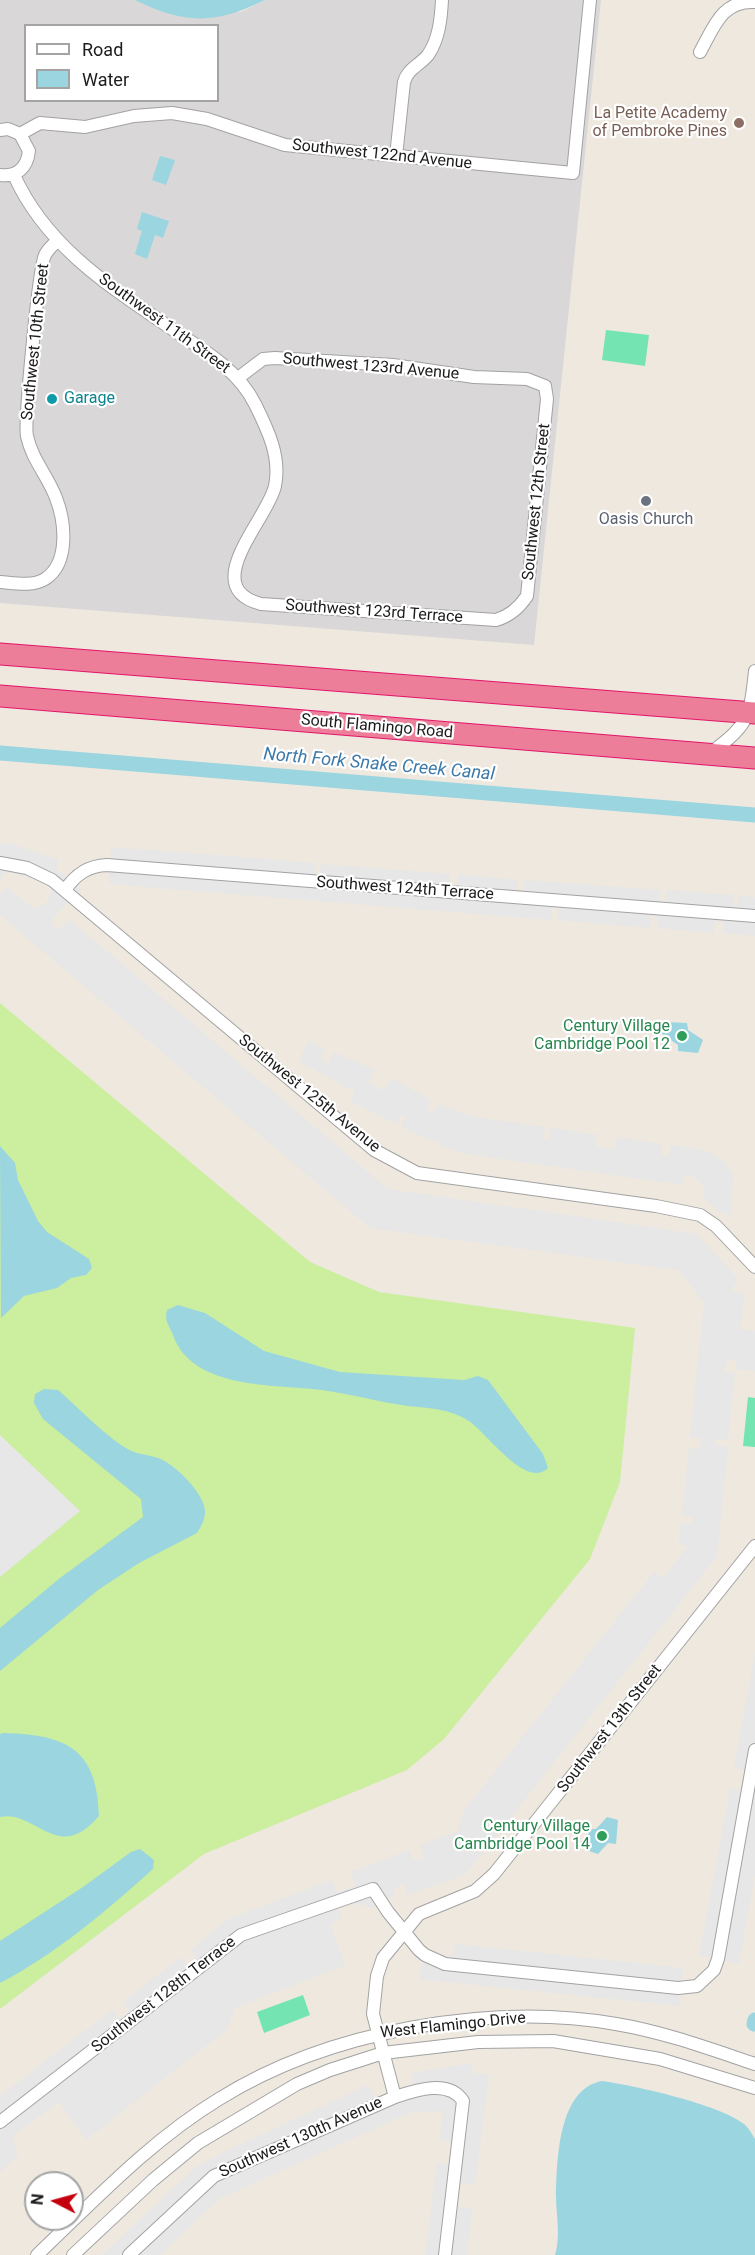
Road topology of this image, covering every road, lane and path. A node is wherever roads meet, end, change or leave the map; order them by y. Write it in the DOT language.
graph roads {
  1 [pos="442,0"];
  2 [pos="590,0"];
  3 [pos="755,2"];
  4 [pos="700,52"];
  5 [pos="0,130"];
  6 [pos="20,134"];
  7 [pos="396,156"];
  8 [pos="0,175"];
  9 [pos="14,175"];
  10 [pos="57,241"];
  11 [pos="238,378"];
  12 [pos="545,386"];
  13 [pos="0,582"];
  14 [pos="238,590"];
  15 [pos="513,612"];
  16 [pos="0,654"];
  17 [pos="755,671"];
  18 [pos="0,696"];
  19 [pos="753,712"];
  20 [pos="708,755"];
  21 [pos="755,758"];
  22 [pos="0,863"];
  23 [pos="65,890"];
  24 [pos="755,916"];
  25 [pos="755,1267"];
  26 [pos="755,1548"];
  27 [pos="755,1750"];
  28 [pos="403,1930"];
  29 [pos="377,2033"];
  30 [pos="383,2053"];
  31 [pos="755,2064"];
  32 [pos="755,2088"];
  33 [pos="395,2097"];
  34 [pos="0,2122"];
  35 [pos="37,2255"];
  36 [pos="73,2255"];
  37 [pos="129,2255"];
  38 [pos="444,2255"];
  1 -- 7 [label="street"];
  2 -- 7 [label="street, Southwest 122nd Avenue"];
  3 -- 4 [label="street"];
  5 -- 6 [label="street"];
  6 -- 7 [label="street, Southwest 122nd Avenue"];
  6 -- 9 [label="street"];
  8 -- 9 [label="street"];
  9 -- 10 [label="street, Southwest 11th Street"];
  10 -- 11 [label="street, Southwest 11th Street"];
  10 -- 13 [label="street, Southwest 10th Street"];
  11 -- 12 [label="street, Southwest 123rd Avenue"];
  11 -- 14 [label="street, Southwest 11th Street"];
  12 -- 15 [label="street, Southwest 12th Street"];
  14 -- 15 [label="street, Southwest 123rd Terrace"];
  16 -- 19 [label="highway"];
  17 -- 19 [label="street"];
  18 -- 20 [label="highway, South Flamingo Road"];
  19 -- 20 [label="street"];
  20 -- 21 [label="highway, South Flamingo Road"];
  22 -- 23 [label="street, Southwest 125th Avenue"];
  23 -- 24 [label="street, Southwest 124th Terrace"];
  23 -- 25 [label="street, Southwest 125th Avenue"];
  26 -- 28 [label="street, Southwest 13th Street"];
  27 -- 28 [label="street, Southwest 128th Terrace"];
  28 -- 29 [label="street, Southwest 13th Street"];
  28 -- 34 [label="street, Southwest 128th Terrace"];
  29 -- 30 [label="street, Southwest 13th Street"];
  29 -- 31 [label="street, West Flamingo Drive"];
  29 -- 35 [label="street, West Flamingo Drive"];
  30 -- 32 [label="street, West Flamingo Drive"];
  30 -- 33 [label="street, Southwest 13th Street"];
  30 -- 36 [label="street, West Flamingo Drive"];
  33 -- 37 [label="street, Southwest 130th Avenue"];
  33 -- 38 [label="street"];
}
